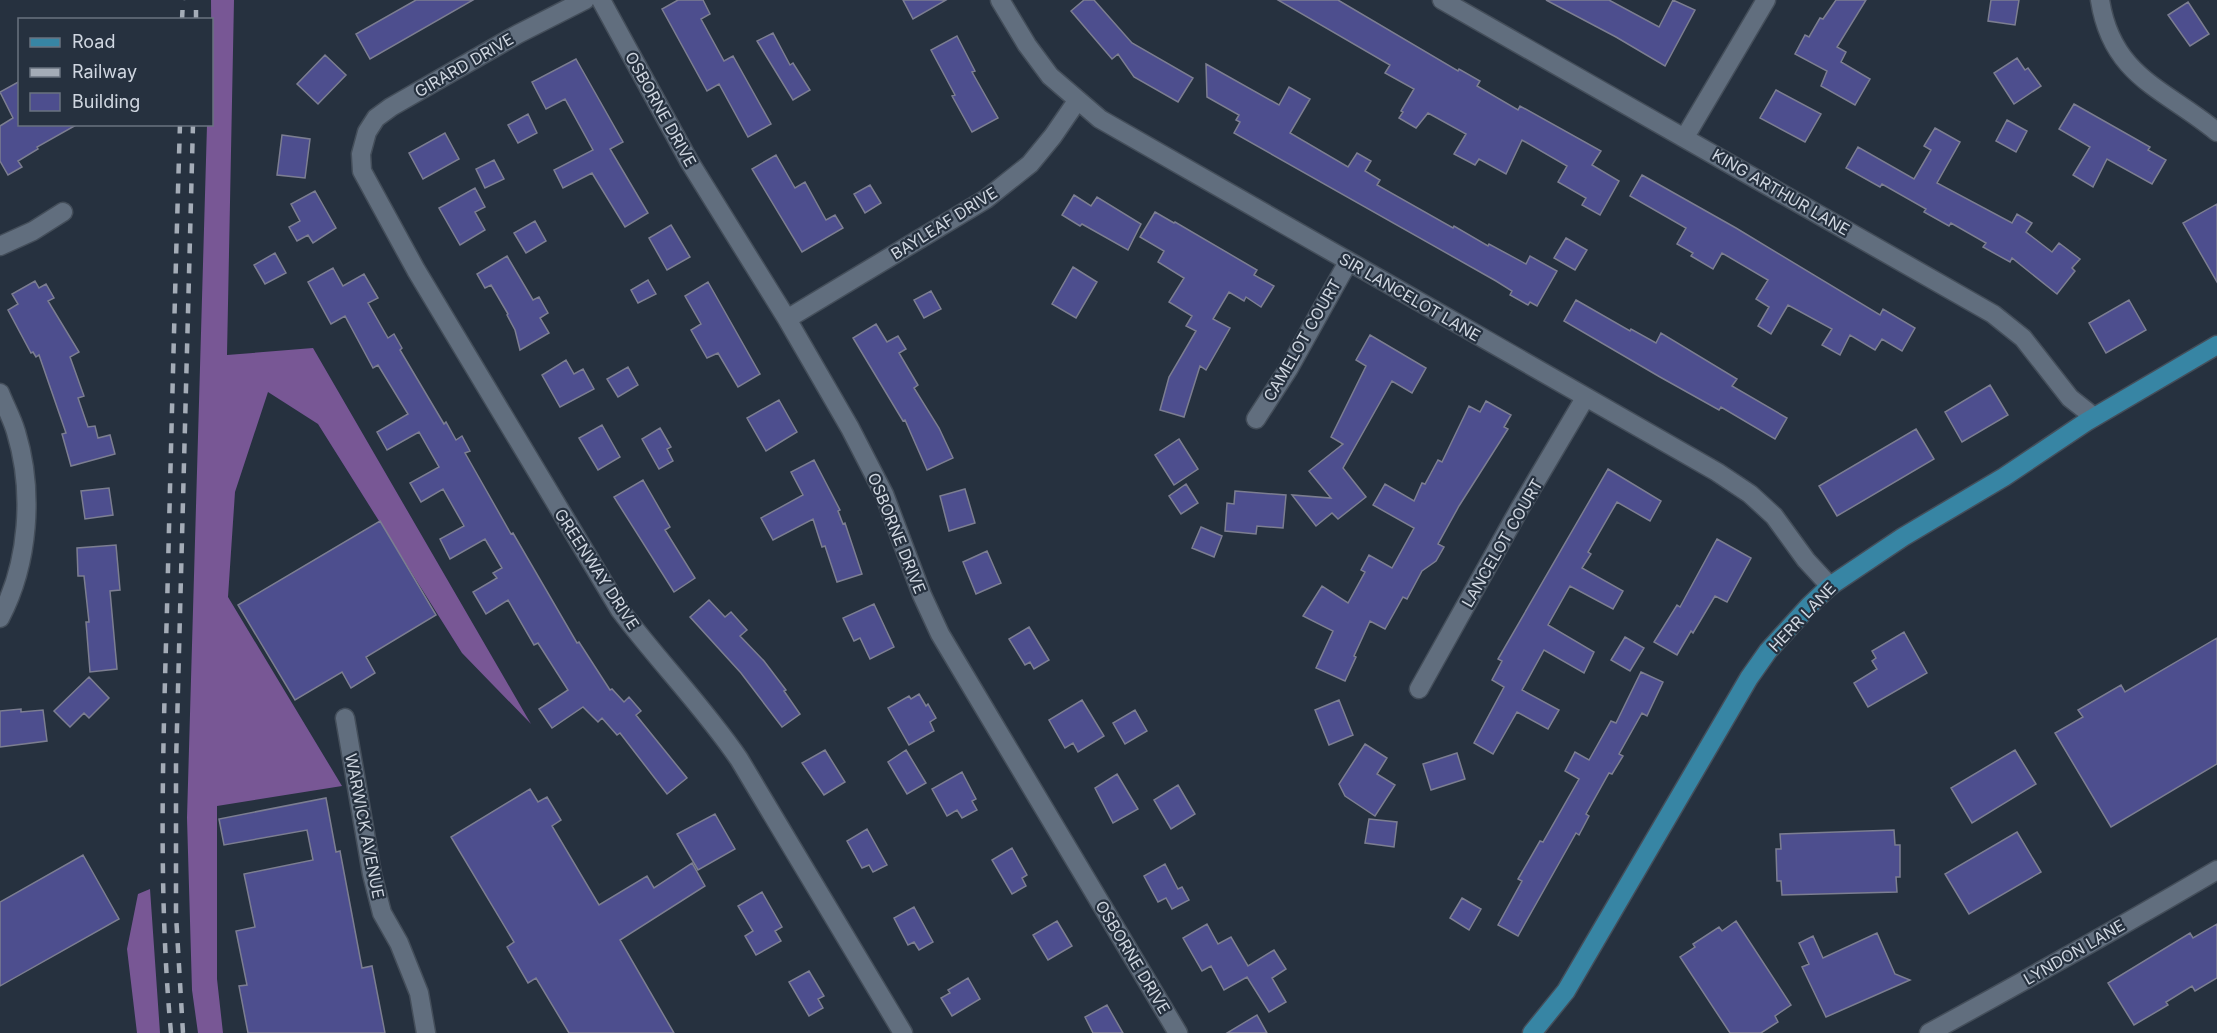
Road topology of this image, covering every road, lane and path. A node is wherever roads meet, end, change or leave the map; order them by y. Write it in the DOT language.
graph roads {
  1 [pos="585,0"];
  2 [pos="601,0"];
  3 [pos="1000,0"];
  4 [pos="1442,0"];
  5 [pos="1766,0"];
  6 [pos="2100,0"];
  7 [pos="1077,101"];
  8 [pos="2217,132"];
  9 [pos="1684,137"];
  10 [pos="362,148"];
  11 [pos="63,212"];
  12 [pos="0,246"];
  13 [pos="1348,262"];
  14 [pos="787,318"];
  15 [pos="2217,345"];
  16 [pos="0,393"];
  17 [pos="1585,398"];
  18 [pos="2094,417"];
  19 [pos="1256,419"];
  20 [pos="1830,586"];
  21 [pos="0,618"];
  22 [pos="1419,689"];
  23 [pos="345,718"];
  24 [pos="2217,870"];
  25 [pos="426,1033"];
  26 [pos="903,1033"];
  27 [pos="1178,1033"];
  28 [pos="1532,1033"];
  29 [pos="1929,1033"];
  1 -- 10 [label="street, GIRARD DRIVE"];
  2 -- 14 [label="street, OSBORNE DRIVE"];
  3 -- 7 [label="street, SIR LANCELOT LANE"];
  4 -- 9 [label="street, KING ARTHUR LANE"];
  5 -- 9 [label="street"];
  6 -- 8 [label="street"];
  7 -- 13 [label="street, SIR LANCELOT LANE"];
  7 -- 14 [label="street, BAYLEAF DRIVE"];
  9 -- 18 [label="street, KING ARTHUR LANE"];
  10 -- 26 [label="street, GREENWAY DRIVE"];
  11 -- 12 [label="street"];
  13 -- 17 [label="street, SIR LANCELOT LANE"];
  13 -- 19 [label="street, CAMELOT COURT"];
  14 -- 27 [label="street, OSBORNE DRIVE"];
  15 -- 18 [label="main road, HERR LANE"];
  16 -- 21 [label="street"];
  17 -- 20 [label="street, SIR LANCELOT LANE"];
  17 -- 22 [label="street, LANCELOT COURT"];
  18 -- 20 [label="main road, HERR LANE"];
  20 -- 28 [label="main road, HERR LANE"];
  23 -- 25 [label="street, WARWICK AVENUE"];
  24 -- 29 [label="street, LYNDON LANE"];
}
